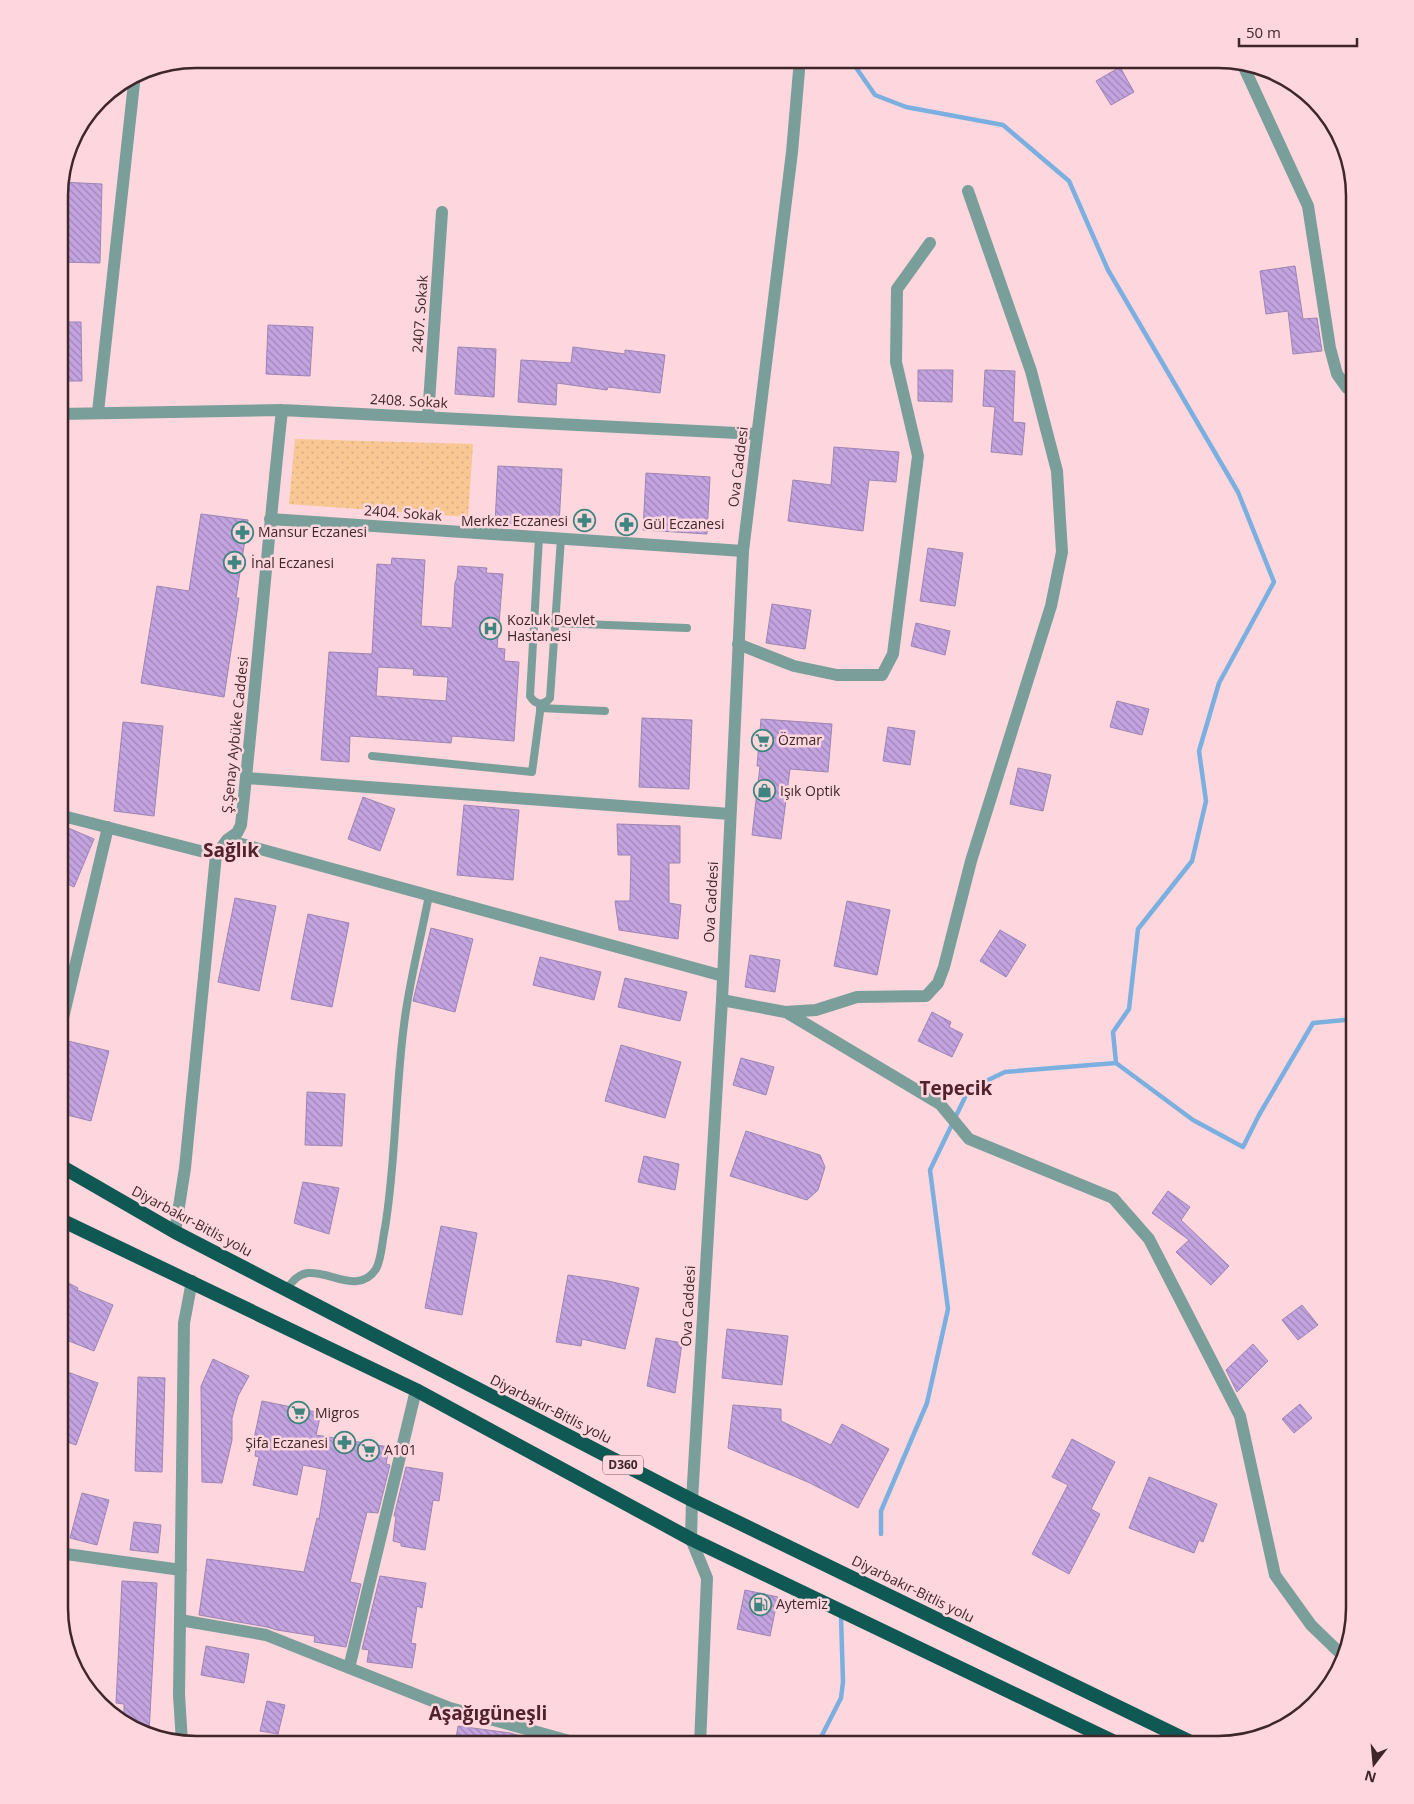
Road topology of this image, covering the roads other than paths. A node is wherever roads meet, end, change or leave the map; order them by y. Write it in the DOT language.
graph roads {
  1 [pos="799,68"];
  2 [pos="1245,70"];
  3 [pos="134,84"];
  4 [pos="968,191"];
  5 [pos="442,212"];
  6 [pos="930,243"];
  7 [pos="1346,387"];
  8 [pos="282,410"];
  9 [pos="98,412"];
  10 [pos="68,414"];
  11 [pos="428,417"];
  12 [pos="757,434"];
  13 [pos="270,520"];
  14 [pos="539,537"];
  15 [pos="561,538"];
  16 [pos="743,550"];
  17 [pos="555,623"];
  18 [pos="687,628"];
  19 [pos="738,644"];
  20 [pos="540,706"];
  21 [pos="605,711"];
  22 [pos="372,756"];
  23 [pos="246,778"];
  24 [pos="730,814"];
  25 [pos="68,817"];
  26 [pos="108,828"];
  27 [pos="227,840"];
  28 [pos="216,855"];
  29 [pos="429,895"];
  30 [pos="723,976"];
  31 [pos="67,999"];
  32 [pos="722,1000"];
  33 [pos="785,1012"];
  34 [pos="67,1170"];
  35 [pos="67,1223"];
  36 [pos="175,1232"];
  37 [pos="192,1281"];
  38 [pos="287,1290"];
  39 [pos="416,1390"];
  40 [pos="692,1500"];
  41 [pos="691,1539"];
  42 [pos="67,1554"];
  43 [pos="181,1570"];
  44 [pos="180,1620"];
  45 [pos="1339,1652"];
  46 [pos="349,1668"];
  47 [pos="182,1735"];
  48 [pos="551,1736"];
  49 [pos="700,1736"];
  50 [pos="1102,1736"];
  51 [pos="1178,1736"];
  1 -- 12 [label="street, Ova Caddesi"];
  2 -- 7 [label="street"];
  3 -- 9 [label="street"];
  4 -- 33 [label="street"];
  5 -- 11 [label="street, 2407. Sokak"];
  6 -- 19 [label="street"];
  8 -- 9 [label="street, 2408. Sokak"];
  8 -- 11 [label="street, 2408. Sokak"];
  8 -- 13 [label="street, Ş.Şenay Aybüke Caddesi"];
  9 -- 10 [label="street, 2408. Sokak"];
  11 -- 12 [label="street, 2408. Sokak"];
  12 -- 16 [label="street, Ova Caddesi"];
  13 -- 14 [label="street, 2404. Sokak"];
  13 -- 23 [label="street, Ş.Şenay Aybüke Caddesi"];
  14 -- 15 [label="street, 2404. Sokak"];
  14 -- 20 [label="lane"];
  15 -- 16 [label="street, 2404. Sokak"];
  15 -- 17 [label="lane"];
  16 -- 19 [label="street, Ova Caddesi"];
  17 -- 18 [label="lane"];
  17 -- 20 [label="lane"];
  19 -- 24 [label="street, Ova Caddesi"];
  20 -- 21 [label="lane"];
  20 -- 22 [label="lane"];
  23 -- 24 [label="street"];
  23 -- 27 [label="street, Ş.Şenay Aybüke Caddesi"];
  24 -- 30 [label="street, Ova Caddesi"];
  25 -- 26 [label="street"];
  26 -- 28 [label="street"];
  26 -- 31 [label="street"];
  27 -- 28 [label="street, Ş.Şenay Aybüke Caddesi"];
  27 -- 29 [label="street"];
  28 -- 36 [label="street"];
  29 -- 30 [label="street"];
  29 -- 38 [label="lane"];
  30 -- 32 [label="street, Ova Caddesi"];
  32 -- 33 [label="street"];
  32 -- 40 [label="street, Ova Caddesi"];
  33 -- 45 [label="street"];
  34 -- 36 [label="highway, Diyarbakır-Bitlis yolu / D360"];
  35 -- 37 [label="highway, D360"];
  36 -- 38 [label="highway, Diyarbakır-Bitlis yolu / D360"];
  37 -- 39 [label="highway, D360"];
  37 -- 43 [label="street"];
  38 -- 40 [label="highway, Diyarbakır-Bitlis yolu / D360"];
  39 -- 41 [label="highway, D360"];
  39 -- 46 [label="street"];
  40 -- 41 [label="street, Ova Caddesi"];
  40 -- 51 [label="highway, Diyarbakır-Bitlis yolu / D360"];
  41 -- 49 [label="street, Ova Caddesi"];
  41 -- 50 [label="highway, D360"];
  42 -- 43 [label="street"];
  43 -- 44 [label="street"];
  44 -- 46 [label="street"];
  44 -- 47 [label="street"];
  46 -- 48 [label="street"];
}
